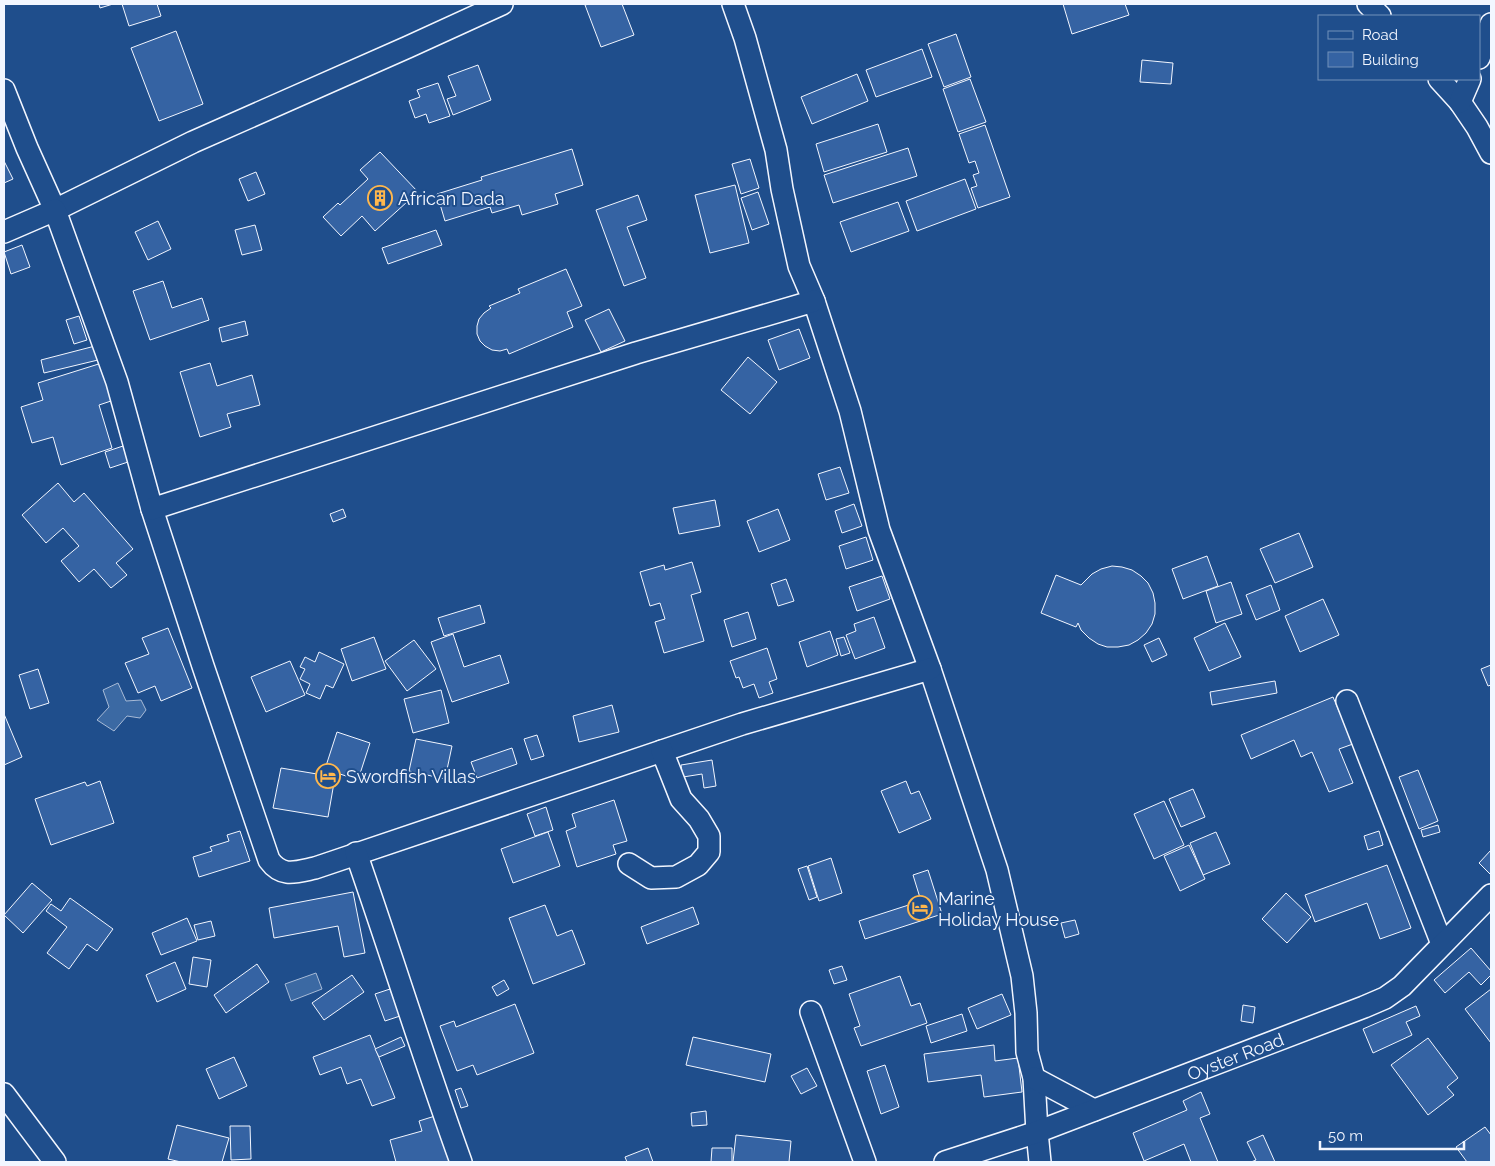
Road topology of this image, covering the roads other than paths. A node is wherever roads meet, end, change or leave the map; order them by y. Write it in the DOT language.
graph roads {
  1 [pos="502,4"];
  2 [pos="733,4"];
  3 [pos="1368,4"];
  4 [pos="1379,15"];
  5 [pos="1491,24"];
  6 [pos="1480,55"];
  7 [pos="1439,80"];
  8 [pos="1470,80"];
  9 [pos="4,90"];
  10 [pos="1460,102"];
  11 [pos="1484,125"];
  12 [pos="1491,153"];
  13 [pos="55,210"];
  14 [pos="4,232"];
  15 [pos="814,301"];
  16 [pos="152,509"];
  17 [pos="930,669"];
  18 [pos="1347,701"];
  19 [pos="662,750"];
  20 [pos="356,853"];
  21 [pos="629,864"];
  22 [pos="1491,895"];
  23 [pos="1442,944"];
  24 [pos="811,1012"];
  25 [pos="1034,1078"];
  26 [pos="4,1094"];
  27 [pos="1094,1110"];
  28 [pos="13,1124"];
  29 [pos="1037,1132"];
  30 [pos="54,1162"];
  31 [pos="460,1162"];
  32 [pos="865,1162"];
  33 [pos="945,1162"];
  34 [pos="1040,1162"];
  1 -- 13 [label="street"];
  2 -- 15 [label="street"];
  3 -- 4 [label="street"];
  5 -- 6 [label="street"];
  7 -- 10 [label="street"];
  8 -- 10 [label="street"];
  9 -- 13 [label="street"];
  10 -- 11 [label="street"];
  11 -- 12 [label="street"];
  13 -- 14 [label="street"];
  13 -- 16 [label="street"];
  15 -- 16 [label="street"];
  15 -- 17 [label="street"];
  16 -- 20 [label="street"];
  17 -- 19 [label="street"];
  17 -- 25 [label="street"];
  18 -- 23 [label="street"];
  19 -- 20 [label="street"];
  19 -- 21 [label="street"];
  20 -- 31 [label="street"];
  22 -- 23 [label="street, Oyster Road"];
  23 -- 27 [label="street, Oyster Road"];
  24 -- 32 [label="street"];
  25 -- 27 [label="street"];
  25 -- 29 [label="street"];
  26 -- 28 [label="street"];
  27 -- 29 [label="street, Oyster Road"];
  28 -- 30 [label="street"];
  29 -- 33 [label="street, Oyster Road"];
  29 -- 34 [label="street"];
}
